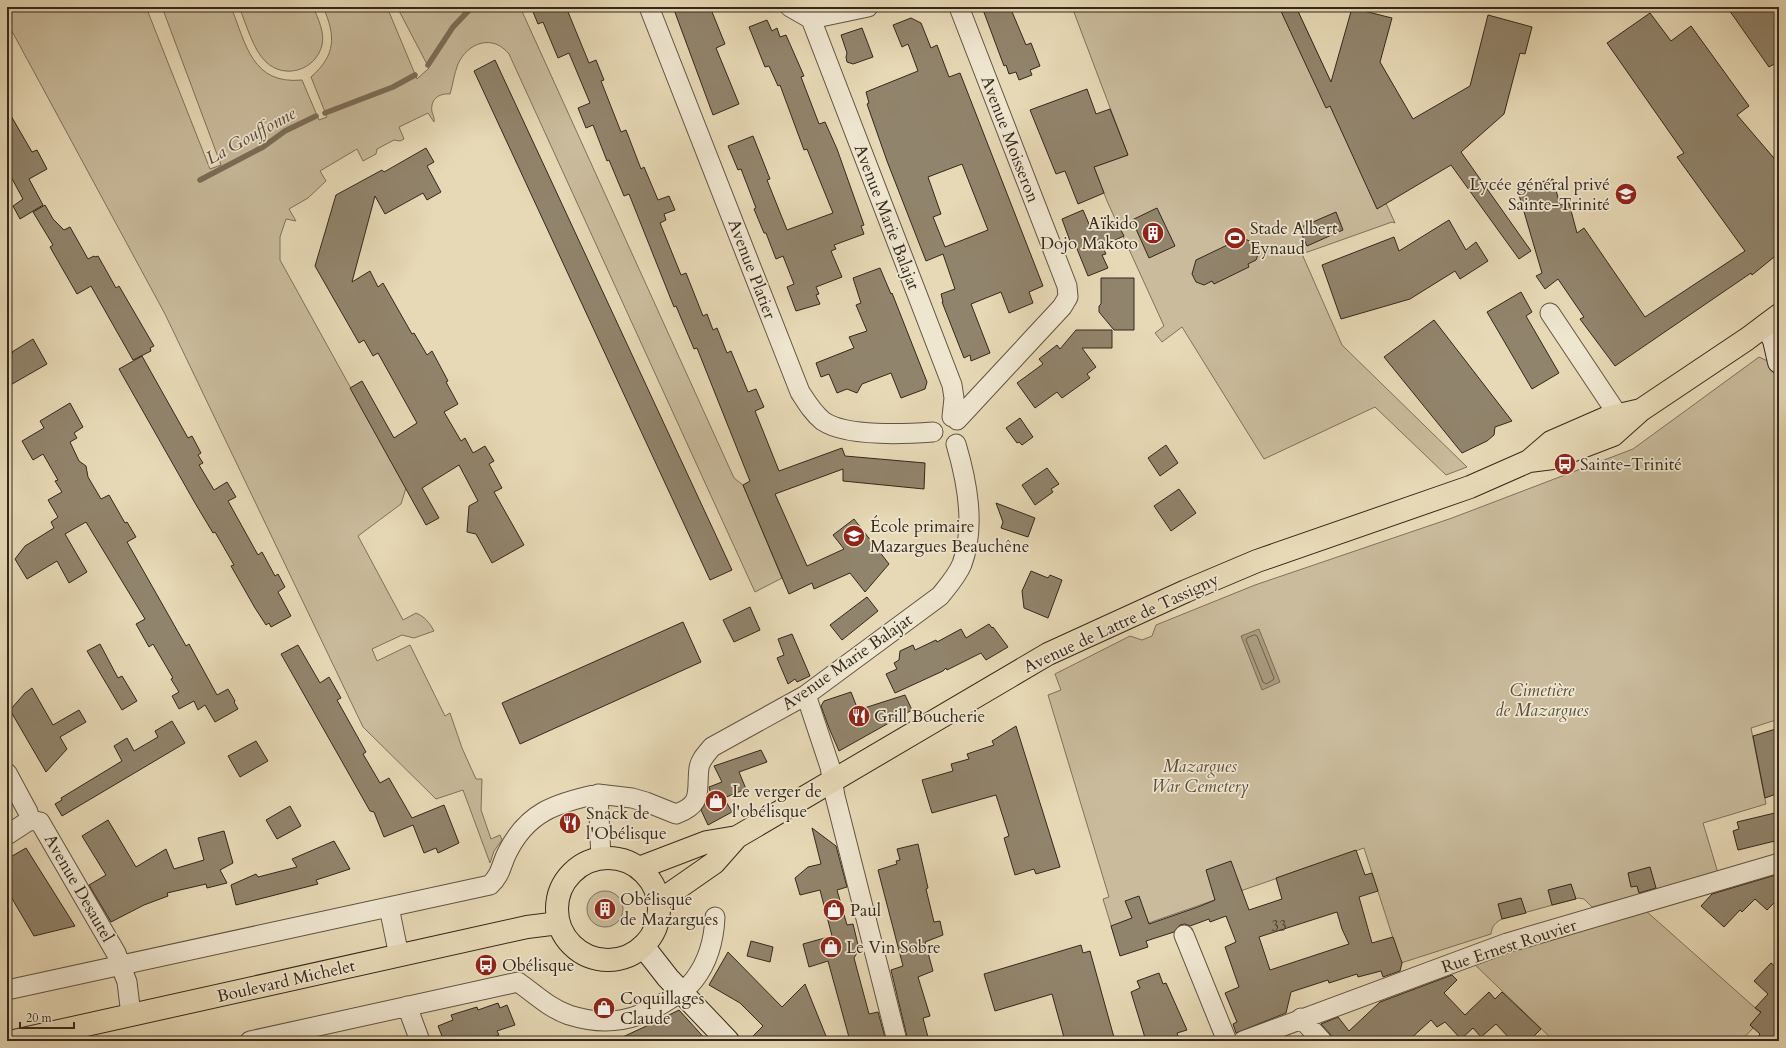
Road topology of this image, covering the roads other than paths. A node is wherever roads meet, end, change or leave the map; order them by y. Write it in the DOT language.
graph roads {
  1 [pos="650,7"];
  2 [pos="790,7"];
  3 [pos="868,7"];
  4 [pos="959,7"];
  5 [pos="811,19"];
  6 [pos="1550,313"];
  7 [pos="1773,320"];
  8 [pos="1779,362"];
  9 [pos="1641,410"];
  10 [pos="1618,415"];
  11 [pos="955,418"];
  12 [pos="933,432"];
  13 [pos="956,444"];
  14 [pos="1529,461"];
  15 [pos="806,695"];
  16 [pos="7,772"];
  17 [pos="832,781"];
  18 [pos="598,794"];
  19 [pos="30,820"];
  20 [pos="7,835"];
  21 [pos="737,837"];
  22 [pos="601,858"];
  23 [pos="1779,863"];
  24 [pos="639,868"];
  25 [pos="658,902"];
  26 [pos="389,907"];
  27 [pos="715,917"];
  28 [pos="559,923"];
  29 [pos="1184,935"];
  30 [pos="643,946"];
  31 [pos="400,956"];
  32 [pos="121,965"];
  33 [pos="7,990"];
  34 [pos="682,992"];
  35 [pos="407,1006"];
  36 [pos="131,1015"];
  37 [pos="1301,1018"];
  38 [pos="14,1041"];
  39 [pos="250,1041"];
  40 [pos="420,1041"];
  41 [pos="728,1041"];
  42 [pos="897,1041"];
  43 [pos="1227,1041"];
  44 [pos="1242,1041"];
  45 [pos="1322,1041"];
  1 -- 12 [label="street, Avenue Platier"];
  2 -- 5 [label="street"];
  3 -- 5 [label="street"];
  4 -- 11 [label="street, Avenue Moisseron"];
  5 -- 11 [label="street, Avenue Marie Balajat"];
  6 -- 10 [label="street"];
  7 -- 8 [label="street"];
  7 -- 9 [label="main road, Avenue de Lattre de Tassigny"];
  9 -- 10 [label="main road, Avenue de Lattre de Tassigny"];
  9 -- 14 [label="main road, Avenue de Lattre de Tassigny"];
  10 -- 14 [label="main road, Avenue de Lattre de Tassigny"];
  11 -- 12 [label="street"];
  11 -- 13 [label="street"];
  12 -- 13 [label="street"];
  13 -- 15 [label="street, Avenue Marie Balajat"];
  14 -- 17 [label="main road, Avenue de Lattre de Tassigny"];
  15 -- 17 [label="street"];
  15 -- 18 [label="street, Avenue Marie Balajat"];
  16 -- 19 [label="street, Avenue Desautel"];
  17 -- 21 [label="main road, Avenue de Lattre de Tassigny"];
  17 -- 42 [label="street"];
  18 -- 22 [label="street"];
  18 -- 26 [label="street, Avenue Marie Balajat"];
  19 -- 20 [label="street"];
  19 -- 32 [label="street, Avenue Desautel"];
  21 -- 24 [label="main road, Avenue de Lattre de Tassigny"];
  21 -- 25 [label="main road, Avenue de Lattre de Tassigny"];
  22 -- 24 [label="main road"];
  22 -- 28 [label="main road"];
  23 -- 37 [label="street, Rue Ernest Rouvier"];
  24 -- 25 [label="main road"];
  25 -- 30 [label="main road"];
  26 -- 31 [label="street"];
  26 -- 32 [label="street"];
  27 -- 34 [label="street"];
  28 -- 30 [label="main road"];
  28 -- 31 [label="main road, Boulevard Michelet"];
  29 -- 43 [label="street"];
  30 -- 34 [label="street"];
  31 -- 36 [label="main road, Boulevard Michelet"];
  32 -- 33 [label="street"];
  32 -- 36 [label="street, Avenue Desautel"];
  34 -- 35 [label="street"];
  34 -- 41 [label="street"];
  35 -- 39 [label="street"];
  35 -- 40 [label="street"];
  36 -- 38 [label="main road, Boulevard Michelet"];
  37 -- 44 [label="street, Rue Ernest Rouvier"];
  37 -- 45 [label="street"];
}
